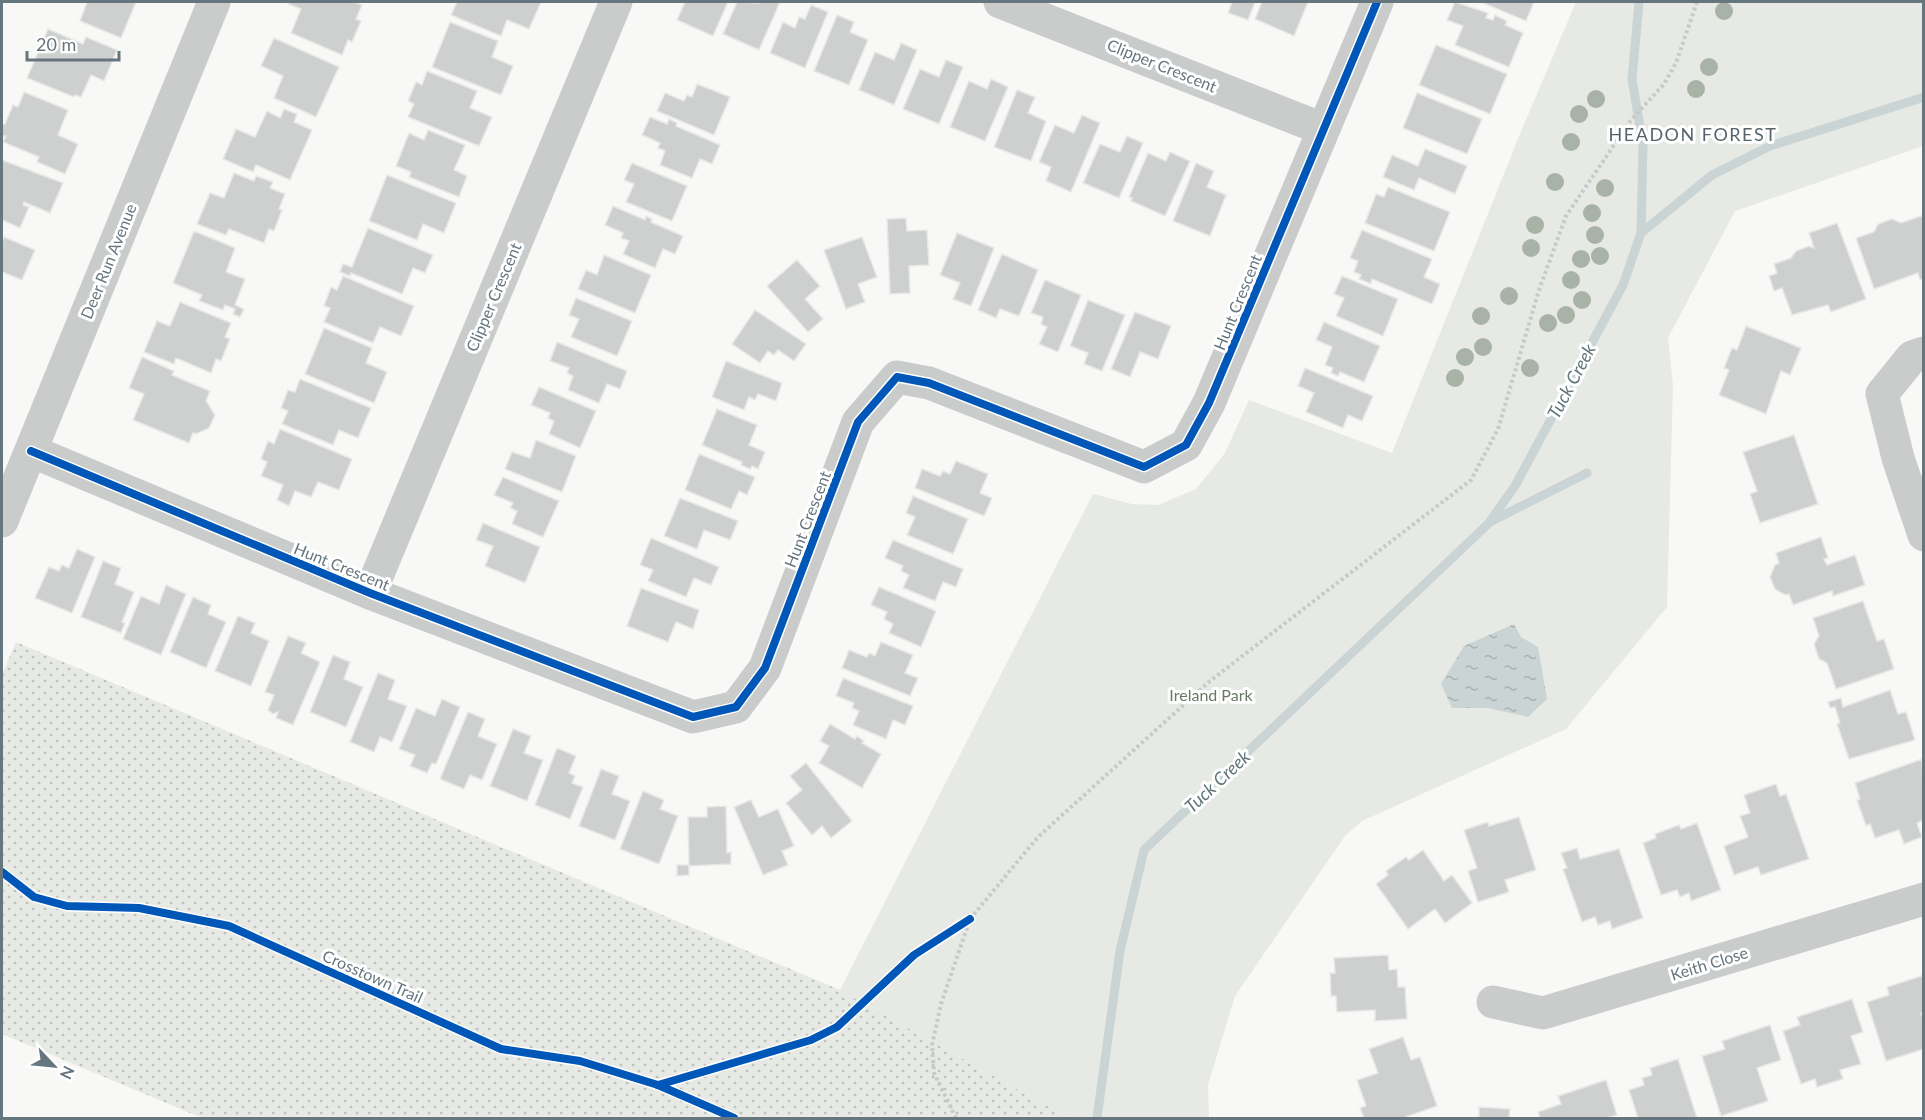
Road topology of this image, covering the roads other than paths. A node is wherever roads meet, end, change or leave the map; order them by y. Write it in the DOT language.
graph roads {
  1 [pos="214,2"];
  2 [pos="616,2"];
  3 [pos="1000,2"];
  4 [pos="1377,2"];
  5 [pos="1323,129"];
  6 [pos="1923,353"];
  7 [pos="31,451"];
  8 [pos="2,521"];
  9 [pos="1923,535"];
  10 [pos="370,593"];
  11 [pos="1923,899"];
  12 [pos="1493,1002"];
  1 -- 7 [label="street, Deer Run Avenue"];
  2 -- 10 [label="street, Clipper Crescent"];
  3 -- 5 [label="street, Clipper Crescent"];
  4 -- 5 [label="street, Hunt Crescent"];
  5 -- 10 [label="street, Hunt Crescent"];
  6 -- 9 [label="street"];
  7 -- 8 [label="street, Deer Run Avenue"];
  7 -- 10 [label="street, Hunt Crescent"];
  11 -- 12 [label="street, Keith Close"];
}
